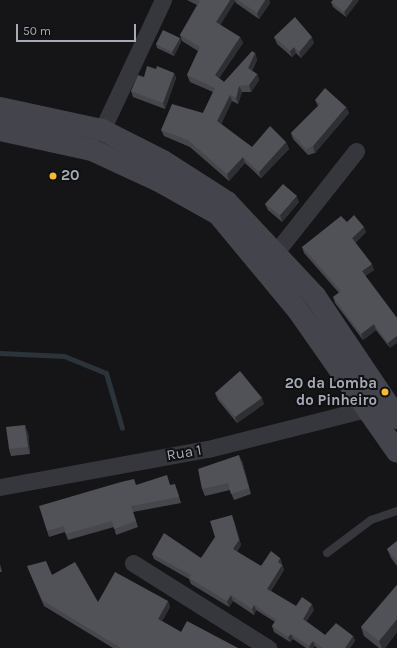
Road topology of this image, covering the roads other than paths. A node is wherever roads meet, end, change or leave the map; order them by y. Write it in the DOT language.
graph roads {
  1 [pos="163,0"];
  2 [pos="0,108"];
  3 [pos="0,130"];
  4 [pos="102,130"];
  5 [pos="356,151"];
  6 [pos="276,252"];
  7 [pos="366,409"];
  8 [pos="397,418"];
  9 [pos="397,452"];
  10 [pos="0,487"];
  11 [pos="397,511"];
  12 [pos="327,553"];
  13 [pos="133,564"];
  14 [pos="268,648"];
  1 -- 4 [label="street"];
  2 -- 4 [label="main road"];
  3 -- 7 [label="main road"];
  4 -- 6 [label="main road"];
  5 -- 6 [label="street"];
  6 -- 8 [label="main road"];
  7 -- 9 [label="main road"];
  7 -- 10 [label="street, Rua 1"];
  11 -- 12 [label="lane"];
  13 -- 14 [label="street"];
}
